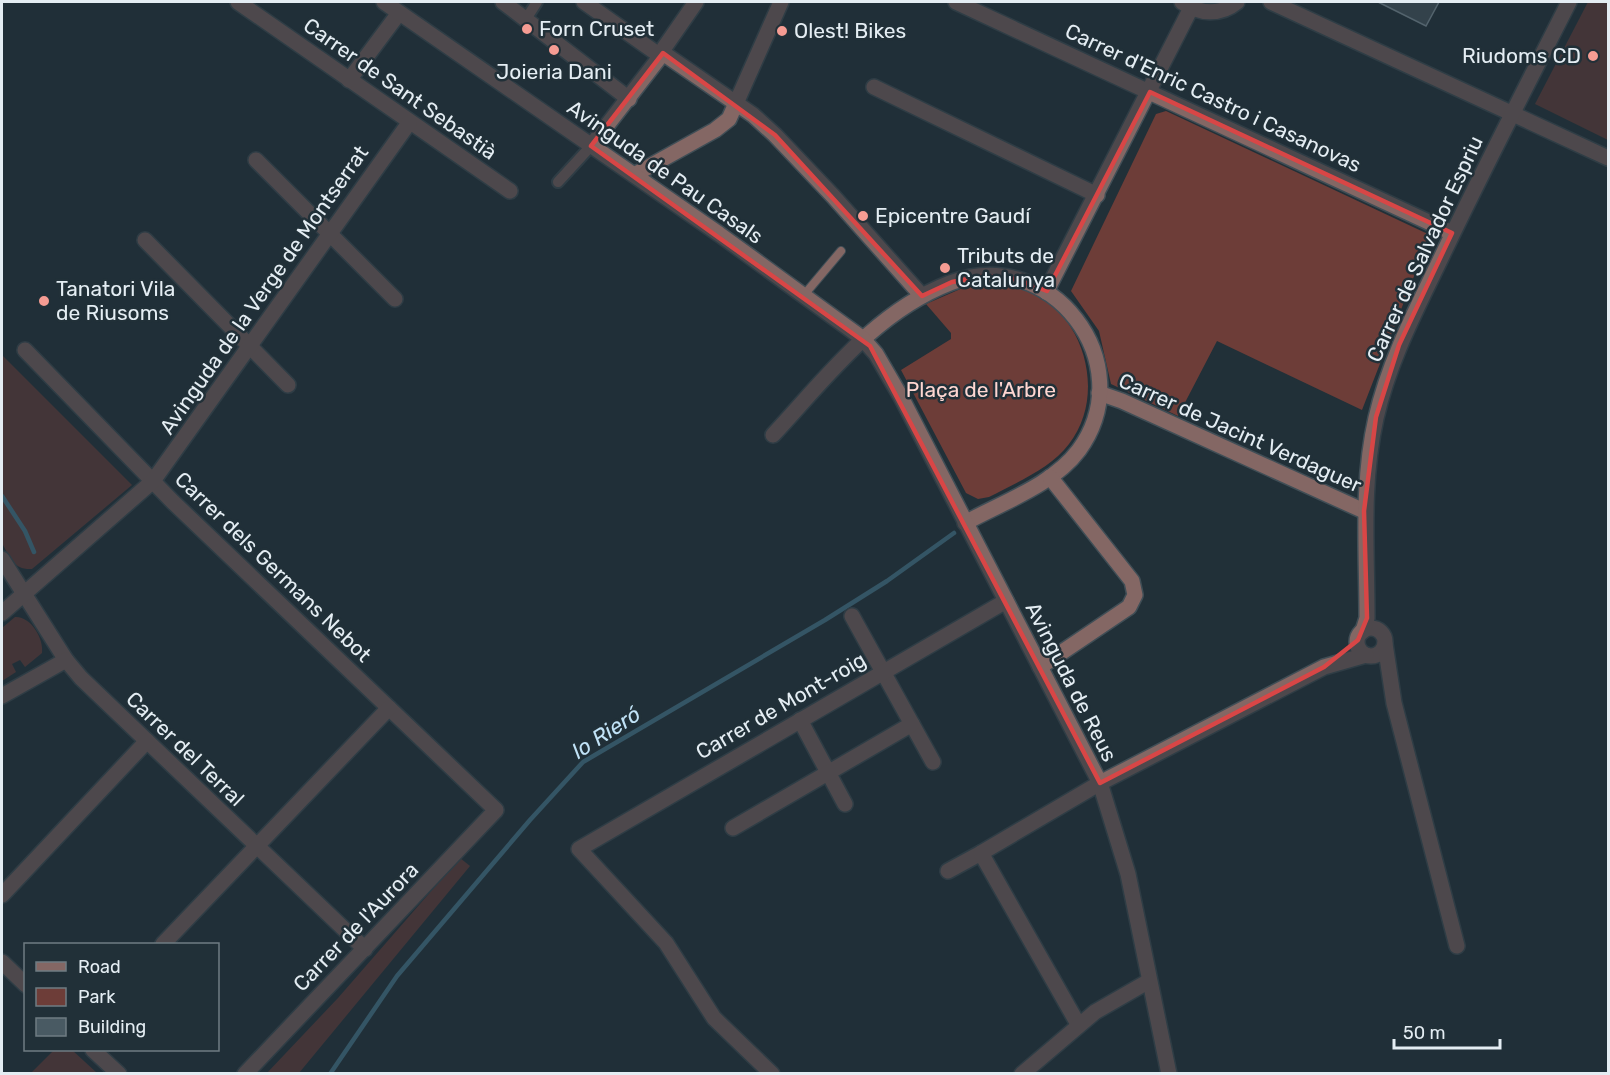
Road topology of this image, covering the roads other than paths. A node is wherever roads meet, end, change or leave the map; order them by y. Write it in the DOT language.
graph roads {
  1 [pos="238,2"];
  2 [pos="384,2"];
  3 [pos="503,2"];
  4 [pos="537,2"];
  5 [pos="584,2"];
  6 [pos="696,2"];
  7 [pos="781,2"];
  8 [pos="956,2"];
  9 [pos="1237,2"];
  10 [pos="1271,2"];
  11 [pos="1569,2"];
  12 [pos="1186,5"];
  13 [pos="399,13"];
  14 [pos="526,19"];
  15 [pos="663,52"];
  16 [pos="349,80"];
  17 [pos="874,87"];
  18 [pos="1149,92"];
  19 [pos="629,99"];
  20 [pos="738,104"];
  21 [pos="1512,113"];
  22 [pos="409,123"];
  23 [pos="591,146"];
  24 [pos="1608,158"];
  25 [pos="256,160"];
  26 [pos="634,175"];
  27 [pos="558,182"];
  28 [pos="510,191"];
  29 [pos="1096,195"];
  30 [pos="329,233"];
  31 [pos="1452,233"];
  32 [pos="145,240"];
  33 [pos="841,251"];
  34 [pos="1046,292"];
  35 [pos="804,295"];
  36 [pos="922,296"];
  37 [pos="395,299"];
  38 [pos="862,338"];
  39 [pos="249,345"];
  40 [pos="25,350"];
  41 [pos="288,385"];
  42 [pos="1099,393"];
  43 [pos="773,435"];
  44 [pos="1050,477"];
  45 [pos="153,481"];
  46 [pos="1364,511"];
  47 [pos="965,523"];
  48 [pos="2,559"];
  49 [pos="1367,564"];
  50 [pos="23,592"];
  51 [pos="1006,601"];
  52 [pos="2,613"];
  53 [pos="852,616"];
  54 [pos="1360,635"];
  55 [pos="1383,638"];
  56 [pos="1369,655"];
  57 [pos="66,660"];
  58 [pos="1040,667"];
  59 [pos="1323,667"];
  60 [pos="883,672"];
  61 [pos="2,696"];
  62 [pos="1394,703"];
  63 [pos="389,708"];
  64 [pos="800,720"];
  65 [pos="912,724"];
  66 [pos="147,741"];
  67 [pos="933,762"];
  68 [pos="828,772"];
  69 [pos="1100,783"];
  70 [pos="845,804"];
  71 [pos="496,810"];
  72 [pos="733,828"];
  73 [pos="257,846"];
  74 [pos="981,853"];
  75 [pos="948,871"];
  76 [pos="2,895"];
  77 [pos="165,943"];
  78 [pos="1456,946"];
  79 [pos="364,949"];
  80 [pos="2,962"];
  81 [pos="1149,981"];
  82 [pos="24,983"];
  83 [pos="1078,1024"];
  84 [pos="94,1051"];
  85 [pos="118,1074"];
  86 [pos="245,1074"];
  87 [pos="771,1074"];
  88 [pos="1022,1074"];
  89 [pos="1169,1074"];
  1 -- 16 [label="street, Carrer de Sant Sebastià"];
  2 -- 13 [label="street, Avinguda de Pau Casals"];
  3 -- 14 [label="street"];
  4 -- 14 [label="street"];
  5 -- 15 [label="street"];
  6 -- 15 [label="street"];
  7 -- 20 [label="street"];
  8 -- 18 [label="street, Carrer d'Enric Castro i Casanovas"];
  9 -- 12 [label="street"];
  10 -- 21 [label="street"];
  11 -- 21 [label="street, Carrer de Salvador Espriu"];
  12 -- 18 [label="street"];
  13 -- 16 [label="street"];
  13 -- 23 [label="street, Avinguda de Pau Casals"];
  14 -- 19 [label="street"];
  15 -- 19 [label="street"];
  15 -- 20 [label="street"];
  16 -- 22 [label="street, Carrer de Sant Sebastià"];
  17 -- 29 [label="street"];
  18 -- 29 [label="street"];
  18 -- 31 [label="street, Carrer d'Enric Castro i Casanovas"];
  19 -- 23 [label="street"];
  20 -- 26 [label="street"];
  20 -- 36 [label="street"];
  21 -- 24 [label="street"];
  21 -- 31 [label="street, Carrer de Salvador Espriu"];
  22 -- 28 [label="street, Carrer de Sant Sebastià"];
  22 -- 30 [label="street, Avinguda de la Verge de Montserrat"];
  23 -- 26 [label="street, Avinguda de Pau Casals"];
  23 -- 27 [label="street"];
  25 -- 30 [label="street"];
  26 -- 35 [label="street, Avinguda de Pau Casals"];
  29 -- 34 [label="street"];
  30 -- 37 [label="street"];
  30 -- 39 [label="street, Avinguda de la Verge de Montserrat"];
  31 -- 46 [label="street, Carrer de Salvador Espriu"];
  32 -- 39 [label="street"];
  33 -- 35 [label="lane"];
  34 -- 36 [label="street"];
  34 -- 42 [label="street"];
  35 -- 38 [label="street, Avinguda de Pau Casals"];
  36 -- 38 [label="street"];
  38 -- 43 [label="street"];
  38 -- 47 [label="street, Avinguda de Reus"];
  39 -- 41 [label="street"];
  39 -- 45 [label="street, Avinguda de la Verge de Montserrat"];
  40 -- 45 [label="street, Carrer dels Germans Nebot"];
  42 -- 44 [label="street"];
  42 -- 46 [label="street, Carrer de Jacint Verdaguer"];
  44 -- 47 [label="street"];
  44 -- 58 [label="street"];
  45 -- 50 [label="street, Avinguda de la Verge de Montserrat"];
  45 -- 63 [label="street, Carrer dels Germans Nebot"];
  46 -- 49 [label="street, Carrer de Salvador Espriu"];
  47 -- 51 [label="street, Avinguda de Reus"];
  48 -- 50 [label="street, Carrer del Terral"];
  49 -- 54 [label="street, Carrer de Salvador Espriu"];
  49 -- 55 [label="street, Carrer de Salvador Espriu"];
  50 -- 52 [label="street, Avinguda de la Verge de Montserrat"];
  50 -- 57 [label="street, Carrer del Terral"];
  51 -- 58 [label="street, Avinguda de Reus"];
  51 -- 60 [label="street, Carrer de Mont-roig"];
  53 -- 60 [label="street"];
  54 -- 55 [label="street"];
  54 -- 56 [label="street"];
  54 -- 59 [label="street"];
  55 -- 56 [label="street"];
  55 -- 62 [label="street, Carrer de Salvador Espriu"];
  56 -- 59 [label="street"];
  56 -- 62 [label="street, Carrer de Salvador Espriu"];
  57 -- 61 [label="street"];
  57 -- 66 [label="street, Carrer del Terral"];
  58 -- 69 [label="street, Avinguda de Reus"];
  59 -- 69 [label="street"];
  60 -- 64 [label="street, Carrer de Mont-roig"];
  60 -- 65 [label="street"];
  62 -- 78 [label="street, Carrer de Salvador Espriu"];
  63 -- 71 [label="street, Carrer dels Germans Nebot"];
  63 -- 73 [label="street"];
  64 -- 68 [label="street"];
  64 -- 87 [label="street, Carrer de Mont-roig"];
  65 -- 67 [label="street"];
  65 -- 68 [label="street"];
  66 -- 73 [label="street, Carrer del Terral"];
  66 -- 76 [label="street"];
  68 -- 70 [label="street"];
  68 -- 72 [label="street"];
  69 -- 74 [label="street"];
  69 -- 81 [label="street, Avinguda de Reus"];
  71 -- 79 [label="street, Carrer de l'Aurora"];
  73 -- 77 [label="street"];
  73 -- 79 [label="street, Carrer del Terral"];
  74 -- 75 [label="street"];
  74 -- 83 [label="street"];
  79 -- 86 [label="street, Carrer de l'Aurora"];
  80 -- 82 [label="street"];
  81 -- 83 [label="street"];
  81 -- 89 [label="street, Avinguda de Reus"];
  83 -- 88 [label="street"];
  84 -- 85 [label="street"];
}
